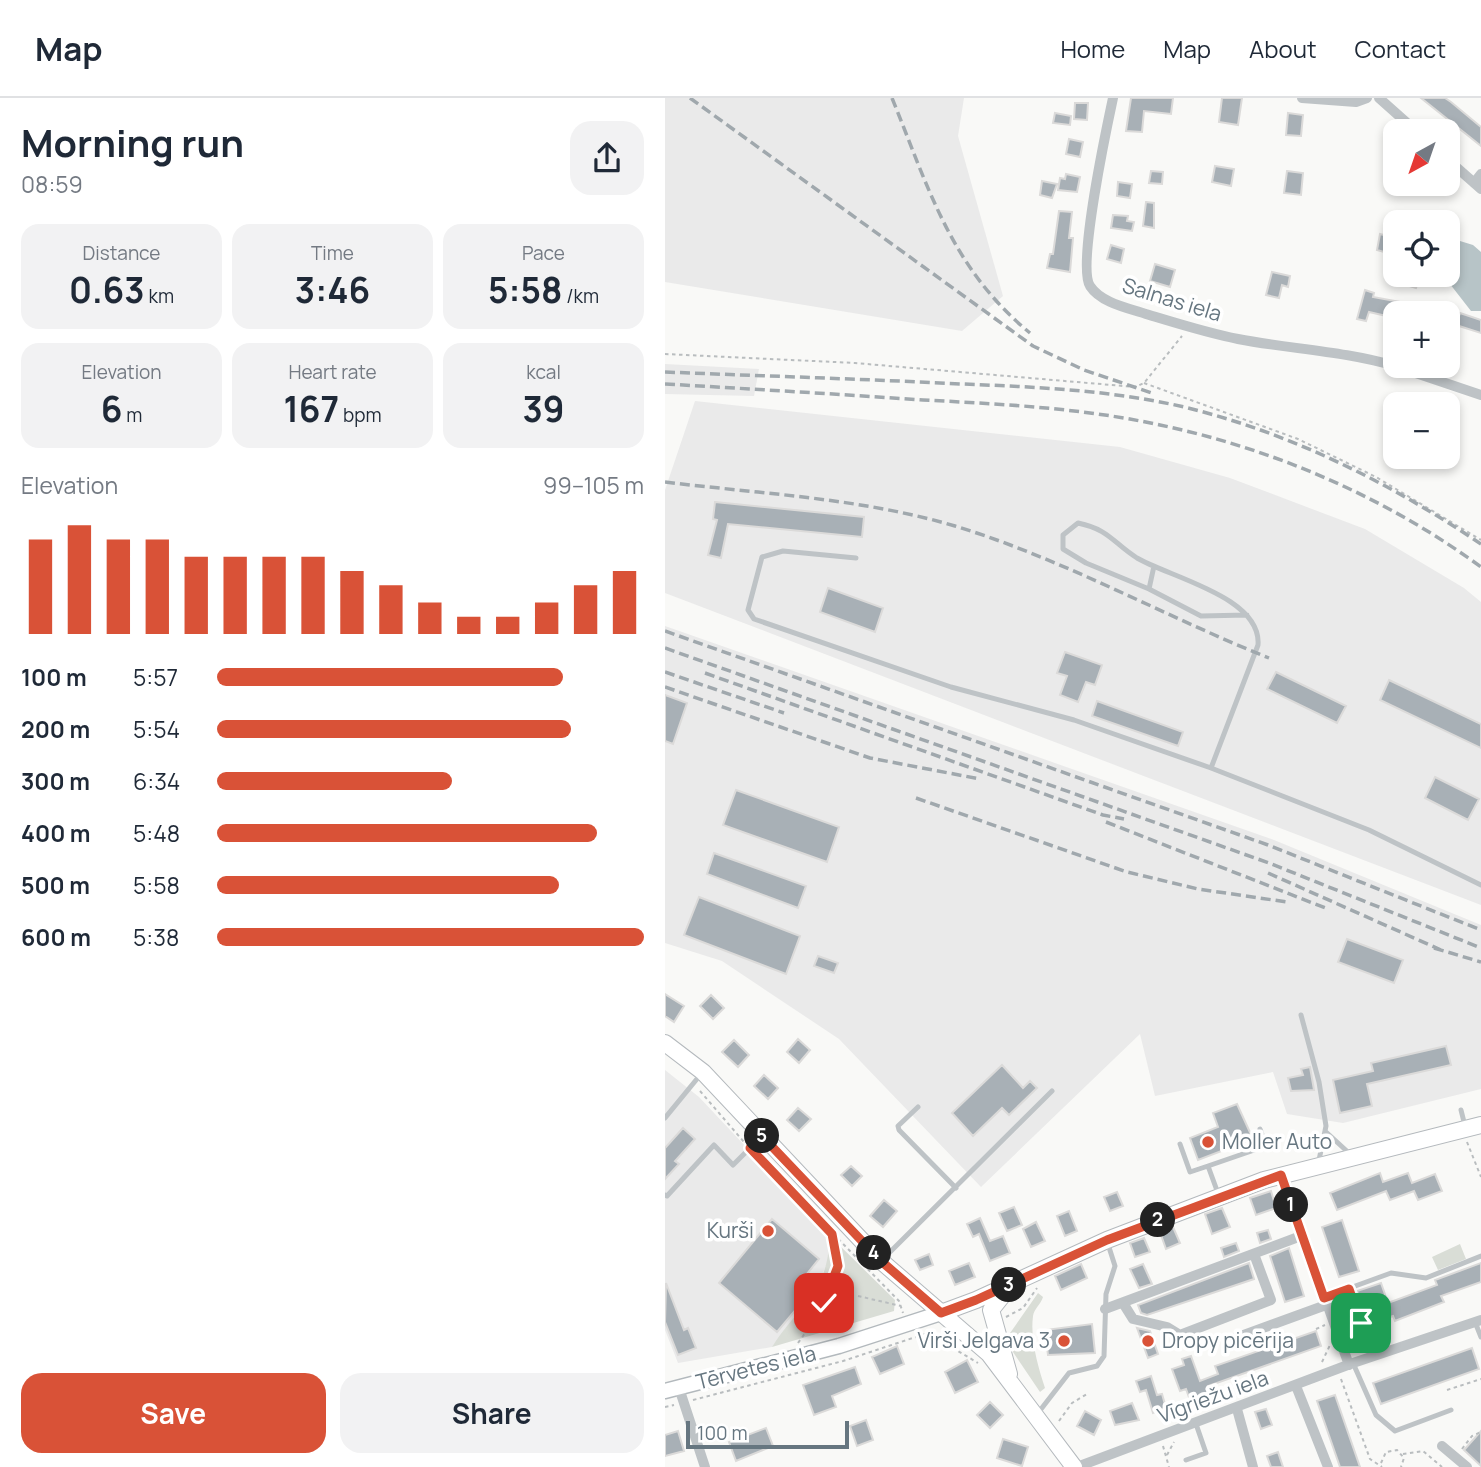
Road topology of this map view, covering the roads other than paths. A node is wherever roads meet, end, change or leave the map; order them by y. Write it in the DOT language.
graph roads {
  1 [pos="1113,98"];
  2 [pos="1301,98"];
  3 [pos="1367,98"];
  4 [pos="1381,99"];
  5 [pos="1403,119"];
  6 [pos="1460,171"];
  7 [pos="1481,174"];
  8 [pos="1477,186"];
  9 [pos="1383,363"];
  10 [pos="1431,378"];
  11 [pos="1481,395"];
  12 [pos="856,558"];
  13 [pos="1154,566"];
  14 [pos="1149,589"];
  15 [pos="1247,615"];
  16 [pos="1211,768"];
  17 [pos="1481,885"];
  18 [pos="1301,1014"];
  19 [pos="665,1043"];
  20 [pos="698,1077"];
  21 [pos="1052,1091"];
  22 [pos="918,1107"];
  23 [pos="1461,1110"];
  24 [pos="665,1118"];
  25 [pos="1260,1129"];
  26 [pos="1471,1131"];
  27 [pos="1326,1132"];
  28 [pos="762,1136"];
  29 [pos="1180,1144"];
  30 [pos="1353,1157"];
  31 [pos="1318,1165"];
  32 [pos="1208,1166"];
  33 [pos="1281,1175"];
  34 [pos="956,1188"];
  35 [pos="665,1195"];
  36 [pos="1219,1196"];
  37 [pos="1301,1236"];
  38 [pos="1107,1240"];
  39 [pos="1254,1254"];
  40 [pos="1481,1256"];
  41 [pos="881,1261"];
  42 [pos="1012,1283"];
  43 [pos="1325,1301"];
  44 [pos="1123,1303"];
  45 [pos="1105,1309"];
  46 [pos="941,1313"];
  47 [pos="1478,1321"];
  48 [pos="1481,1337"];
  49 [pos="1230,1340"];
  50 [pos="1351,1364"];
  51 [pos="1010,1380"];
  52 [pos="1296,1386"];
  53 [pos="672,1390"];
  54 [pos="1237,1409"];
  55 [pos="1451,1410"];
  56 [pos="1036,1415"];
  57 [pos="1196,1424"];
  58 [pos="1442,1446"];
  59 [pos="1186,1460"];
  60 [pos="705,1467"];
  61 [pos="1076,1467"];
  62 [pos="1253,1467"];
  63 [pos="1328,1467"];
  64 [pos="1467,1467"];
  1 -- 9 [label="street, Salnas iela"];
  2 -- 3 [label="street"];
  4 -- 5 [label="street"];
  6 -- 8 [label="street"];
  7 -- 8 [label="street"];
  10 -- 11 [label="street, Salnas iela"];
  12 -- 16 [label="lane"];
  13 -- 14 [label="lane"];
  13 -- 14 [label="lane"];
  13 -- 15 [label="lane"];
  14 -- 15 [label="lane"];
  15 -- 16 [label="lane"];
  16 -- 17 [label="lane"];
  18 -- 27 [label="lane"];
  19 -- 20 [label="main road"];
  20 -- 24 [label="lane"];
  20 -- 28 [label="main road"];
  21 -- 34 [label="lane"];
  22 -- 34 [label="lane"];
  23 -- 26 [label="lane"];
  25 -- 32 [label="lane"];
  26 -- 30 [label="main road, Tērvetes iela"];
  27 -- 30 [label="lane"];
  27 -- 31 [label="lane"];
  28 -- 35 [label="lane"];
  28 -- 41 [label="main road"];
  29 -- 32 [label="lane"];
  30 -- 31 [label="main road, Tērvetes iela"];
  31 -- 33 [label="main road, Tērvetes iela"];
  32 -- 36 [label="lane"];
  33 -- 36 [label="main road, Tērvetes iela"];
  33 -- 37 [label="street"];
  34 -- 41 [label="lane"];
  36 -- 38 [label="main road, Tērvetes iela"];
  37 -- 39 [label="street"];
  37 -- 43 [label="street"];
  38 -- 42 [label="main road, Tērvetes iela"];
  38 -- 45 [label="lane"];
  39 -- 44 [label="street"];
  39 -- 44 [label="street"];
  40 -- 43 [label="lane"];
  41 -- 46 [label="main road"];
  42 -- 46 [label="main road, Tērvetes iela"];
  42 -- 51 [label="main road"];
  43 -- 49 [label="street"];
  43 -- 50 [label="street"];
  44 -- 45 [label="street"];
  45 -- 56 [label="lane"];
  46 -- 51 [label="main road"];
  46 -- 53 [label="main road, Tērvetes iela"];
  47 -- 48 [label="lane"];
  47 -- 50 [label="street, Vīgriežu iela"];
  50 -- 52 [label="street, Vīgriežu iela"];
  50 -- 55 [label="lane"];
  51 -- 56 [label="main road"];
  52 -- 54 [label="street, Vīgriežu iela"];
  52 -- 63 [label="street"];
  53 -- 60 [label="street"];
  54 -- 57 [label="street, Vīgriežu iela"];
  54 -- 62 [label="street"];
  56 -- 61 [label="main road"];
  57 -- 59 [label="lane"];
  57 -- 61 [label="street, Vīgriežu iela"];
  58 -- 64 [label="street"];
}
